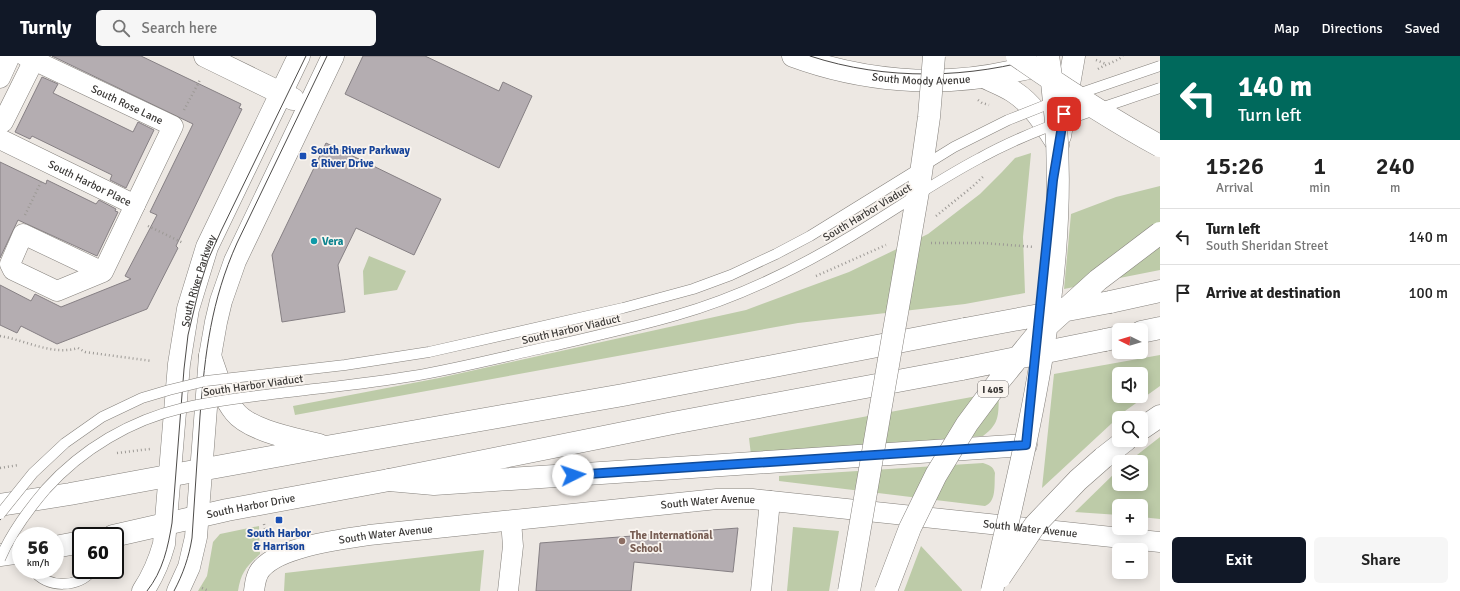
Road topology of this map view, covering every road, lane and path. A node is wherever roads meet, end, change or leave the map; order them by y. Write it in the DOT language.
graph roads {
  1 [pos="10,56"];
  2 [pos="205,56"];
  3 [pos="299,56"];
  4 [pos="333,56"];
  5 [pos="793,56"];
  6 [pos="934,56"];
  7 [pos="1017,56"];
  8 [pos="1047,56"];
  9 [pos="1123,56"];
  10 [pos="32,57"];
  11 [pos="1084,58"];
  12 [pos="1160,66"];
  13 [pos="984,77"];
  14 [pos="0,78"];
  15 [pos="200,80"];
  16 [pos="1160,88"];
  17 [pos="281,93"];
  18 [pos="192,95"];
  19 [pos="309,107"];
  20 [pos="0,124"];
  21 [pos="0,139"];
  22 [pos="1058,145"];
  23 [pos="1160,146"];
  24 [pos="50,163"];
  25 [pos="132,211"];
  26 [pos="1160,233"];
  27 [pos="23,234"];
  28 [pos="183,243"];
  29 [pos="930,243"];
  30 [pos="1046,248"];
  31 [pos="103,272"];
  32 [pos="1160,291"];
  33 [pos="1160,328"];
  34 [pos="1148,331"];
  35 [pos="0,336"];
  36 [pos="1112,338"];
  37 [pos="210,356"];
  38 [pos="152,361"];
  39 [pos="1160,416"];
  40 [pos="1148,424"];
  41 [pos="1026,445"];
  42 [pos="326,446"];
  43 [pos="1117,447"];
  44 [pos="154,448"];
  45 [pos="141,450"];
  46 [pos="200,470"];
  47 [pos="170,476"];
  48 [pos="389,480"];
  49 [pos="770,501"];
  50 [pos="0,505"];
  51 [pos="0,514"];
  52 [pos="197,517"];
  53 [pos="511,521"];
  54 [pos="166,524"];
  55 [pos="1019,527"];
  56 [pos="124,534"];
  57 [pos="1160,542"];
  58 [pos="12,553"];
  59 [pos="0,554"];
  60 [pos="0,559"];
  61 [pos="44,579"];
  62 [pos="83,579"];
  63 [pos="143,591"];
  64 [pos="178,591"];
  65 [pos="254,591"];
  66 [pos="508,591"];
  67 [pos="761,591"];
  68 [pos="849,591"];
  69 [pos="886,591"];
  70 [pos="991,591"];
  1 -- 14 [label="street"];
  2 -- 17 [label="main road"];
  3 -- 17 [label="main road, South River Parkway"];
  4 -- 19 [label="main road"];
  5 -- 13 [label="main road, South Moody Avenue"];
  6 -- 68 [label="main road, bridge"];
  7 -- 23 [label="main road, bridge"];
  8 -- 13 [label="main road, South Moody Avenue"];
  8 -- 70 [label="main road, bridge"];
  9 -- 11 [label="path"];
  10 -- 20 [label="street"];
  10 -- 25 [label="street, South Rose Lane"];
  11 -- 22 [label="main road"];
  12 -- 51 [label="lane, South Harbor Viaduct, bridge"];
  13 -- 22 [label="main road"];
  15 -- 18 [label="path"];
  16 -- 60 [label="lane, South Harbor Viaduct, bridge"];
  17 -- 19 [label="main road"];
  17 -- 47 [label="main road, South River Parkway"];
  19 -- 37 [label="main road"];
  21 -- 24 [label="street, South Harbor Place"];
  22 -- 30 [label="main road"];
  24 -- 25 [label="street, South Harbor Place"];
  24 -- 27 [label="path"];
  25 -- 28 [label="path"];
  25 -- 31 [label="street, South Harbor Place"];
  26 -- 69 [label="main road, I 405, bridge"];
  27 -- 31 [label="street"];
  27 -- 31 [label="street"];
  29 -- 30 [label="path"];
  30 -- 41 [label="main road"];
  32 -- 42 [label="main road, bridge"];
  33 -- 34 [label="main road"];
  35 -- 38 [label="path"];
  36 -- 48 [label="main road, bridge"];
  37 -- 42 [label="main road"];
  37 -- 46 [label="main road"];
  39 -- 40 [label="main road"];
  41 -- 48 [label="main road"];
  41 -- 55 [label="street"];
  42 -- 46 [label="main road"];
  43 -- 70 [label="main road, bridge"];
  44 -- 45 [label="path"];
  46 -- 47 [label="main road"];
  46 -- 52 [label="main road"];
  47 -- 50 [label="main road"];
  47 -- 54 [label="main road, South River Parkway"];
  48 -- 52 [label="main road, South Harbor Drive"];
  49 -- 53 [label="street, South Water Avenue"];
  49 -- 55 [label="street, South Water Avenue"];
  49 -- 67 [label="street"];
  52 -- 54 [label="main road, South Harbor Drive"];
  52 -- 64 [label="main road"];
  53 -- 65 [label="street, South Water Avenue"];
  53 -- 66 [label="street"];
  54 -- 56 [label="main road, South Harbor Drive"];
  54 -- 63 [label="main road, South River Parkway"];
  55 -- 57 [label="street, South Water Avenue"];
  58 -- 59 [label="main road"];
  61 -- 62 [label="lane"];
}
